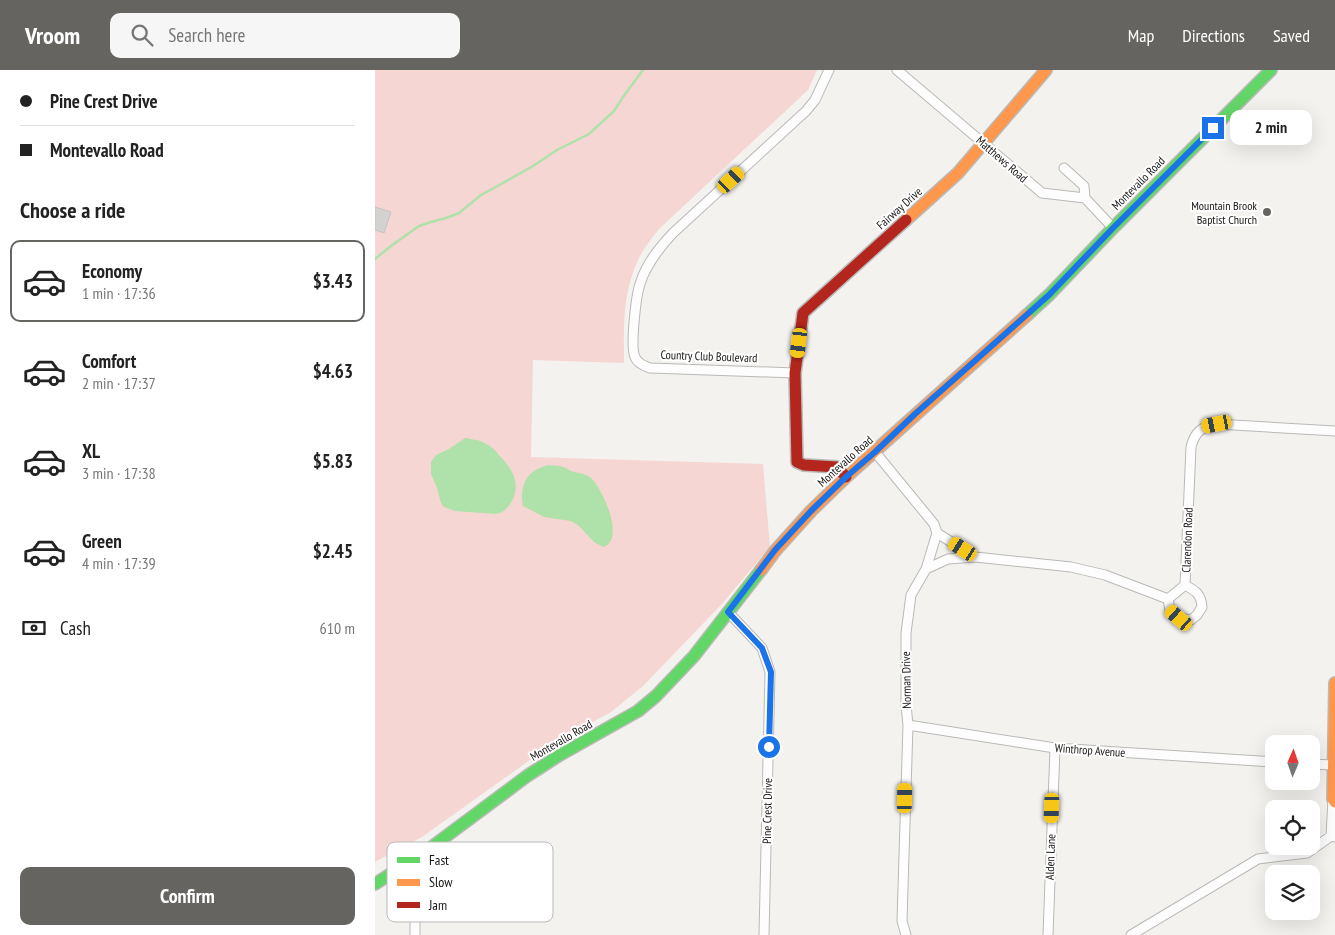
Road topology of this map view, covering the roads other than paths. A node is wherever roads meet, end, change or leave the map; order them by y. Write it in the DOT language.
graph roads {
  1 [pos="829,70"];
  2 [pos="897,70"];
  3 [pos="1046,70"];
  4 [pos="1271,70"];
  5 [pos="983,142"];
  6 [pos="1064,168"];
  7 [pos="1085,198"];
  8 [pos="1113,228"];
  9 [pos="795,373"];
  10 [pos="1335,431"];
  11 [pos="875,452"];
  12 [pos="846,477"];
  13 [pos="937,533"];
  14 [pos="975,557"];
  15 [pos="926,569"];
  16 [pos="1185,585"];
  17 [pos="1168,599"];
  18 [pos="728,612"];
  19 [pos="1335,683"];
  20 [pos="908,725"];
  21 [pos="1055,748"];
  22 [pos="1265,761"];
  23 [pos="1320,764"];
  24 [pos="1333,765"];
  25 [pos="1334,801"];
  26 [pos="1333,837"];
  27 [pos="438,842"];
  28 [pos="387,876"];
  29 [pos="375,884"];
  30 [pos="415,922"];
  31 [pos="415,935"];
  32 [pos="764,935"];
  33 [pos="906,935"];
  34 [pos="1048,935"];
  35 [pos="1131,935"];
  1 -- 9 [label="street, Country Club Boulevard"];
  2 -- 5 [label="street, Matthews Road"];
  3 -- 5 [label="main road, Fairway Drive"];
  4 -- 8 [label="main road, Montevallo Road"];
  5 -- 7 [label="street, Matthews Road"];
  5 -- 9 [label="main road, Fairway Drive"];
  6 -- 7 [label="street"];
  7 -- 8 [label="street"];
  8 -- 11 [label="main road, Montevallo Road"];
  9 -- 12 [label="main road"];
  10 -- 16 [label="street, Clarendon Road"];
  11 -- 12 [label="main road, Montevallo Road"];
  11 -- 13 [label="street"];
  12 -- 18 [label="main road, Montevallo Road"];
  13 -- 14 [label="street"];
  13 -- 15 [label="street, Norman Drive"];
  14 -- 15 [label="street"];
  14 -- 17 [label="street"];
  15 -- 20 [label="street, Norman Drive"];
  16 -- 17 [label="street, Clarendon Road"];
  16 -- 17 [label="street"];
  18 -- 27 [label="main road, Montevallo Road"];
  18 -- 32 [label="street, Pine Crest Drive"];
  19 -- 24 [label="main road"];
  20 -- 21 [label="street, Winthrop Avenue"];
  20 -- 33 [label="street, Norman Drive"];
  21 -- 22 [label="street, Winthrop Avenue"];
  21 -- 34 [label="street, Alden Lane"];
  23 -- 24 [label="street"];
  24 -- 25 [label="main road"];
  25 -- 26 [label="street"];
  26 -- 35 [label="street"];
  28 -- 29 [label="main road, Montevallo Road"];
  30 -- 31 [label="street"];
}
